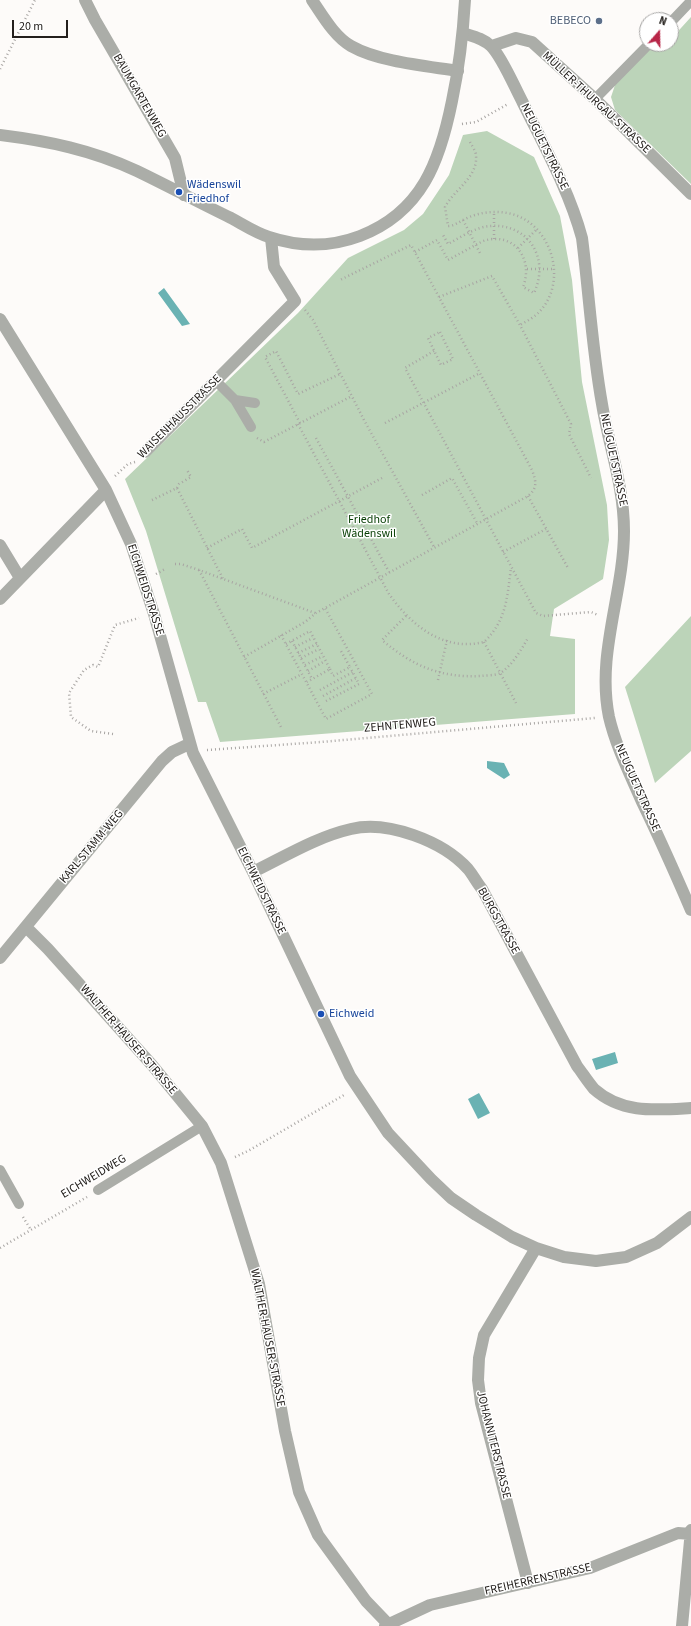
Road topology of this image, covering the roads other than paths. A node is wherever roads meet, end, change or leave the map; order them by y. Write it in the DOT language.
graph roads {
  1 [pos="85,0"];
  2 [pos="312,0"];
  3 [pos="465,0"];
  4 [pos="691,1"];
  5 [pos="679,14"];
  6 [pos="463,33"];
  7 [pos="492,46"];
  8 [pos="641,52"];
  9 [pos="458,71"];
  10 [pos="595,99"];
  11 [pos="0,135"];
  12 [pos="691,194"];
  13 [pos="184,195"];
  14 [pos="271,238"];
  15 [pos="0,319"];
  16 [pos="216,381"];
  17 [pos="235,400"];
  18 [pos="255,403"];
  19 [pos="251,427"];
  20 [pos="145,452"];
  21 [pos="106,490"];
  22 [pos="0,545"];
  23 [pos="20,578"];
  24 [pos="0,599"];
  25 [pos="191,749"];
  26 [pos="253,872"];
  27 [pos="686,884"];
  28 [pos="691,910"];
  29 [pos="26,927"];
  30 [pos="0,958"];
  31 [pos="691,1108"];
  32 [pos="202,1126"];
  33 [pos="0,1170"];
  34 [pos="98,1190"];
  35 [pos="19,1204"];
  36 [pos="691,1217"];
  37 [pos="536,1248"];
  38 [pos="691,1530"];
  39 [pos="690,1534"];
  40 [pos="528,1583"];
  41 [pos="388,1625"];
  42 [pos="682,1626"];
  1 -- 13 [label="street, BAUMGARTENWEG"];
  2 -- 9 [label="street"];
  3 -- 6 [label="street"];
  4 -- 5 [label="lane"];
  6 -- 7 [label="street"];
  6 -- 9 [label="street"];
  7 -- 10 [label="street, MÜLLER-THURGAU-STRASSE"];
  7 -- 27 [label="street, NEUGUETSTRASSE"];
  8 -- 10 [label="lane"];
  9 -- 14 [label="street"];
  10 -- 12 [label="street, MÜLLER-THURGAU-STRASSE"];
  11 -- 13 [label="street"];
  13 -- 14 [label="street"];
  14 -- 16 [label="street, WAISENHAUSSTRASSE"];
  15 -- 21 [label="street, EICHWEIDSTRASSE"];
  16 -- 17 [label="lane"];
  16 -- 20 [label="street, WAISENHAUSSTRASSE"];
  17 -- 18 [label="lane"];
  17 -- 19 [label="lane"];
  21 -- 23 [label="street"];
  21 -- 25 [label="street, EICHWEIDSTRASSE"];
  22 -- 23 [label="street"];
  23 -- 24 [label="street"];
  25 -- 26 [label="street, EICHWEIDSTRASSE"];
  25 -- 29 [label="street, KARL-STAMM-WEG"];
  26 -- 31 [label="street, BURGSTRASSE"];
  26 -- 37 [label="street, EICHWEIDSTRASSE"];
  27 -- 28 [label="street, NEUGUETSTRASSE"];
  29 -- 30 [label="street, KARL-STAMM-WEG"];
  29 -- 32 [label="street, WALTHER-HAUSER-STRASSE"];
  32 -- 34 [label="lane, EICHWEIDWEG"];
  32 -- 41 [label="street, WALTHER-HAUSER-STRASSE"];
  33 -- 35 [label="lane"];
  36 -- 37 [label="street, EICHWEIDSTRASSE"];
  37 -- 40 [label="street, JOHANNITERSTRASSE"];
  38 -- 39 [label="street"];
  39 -- 40 [label="street, FREIHERRENSTRASSE"];
  39 -- 42 [label="street"];
  40 -- 41 [label="street, FREIHERRENSTRASSE"];
}
